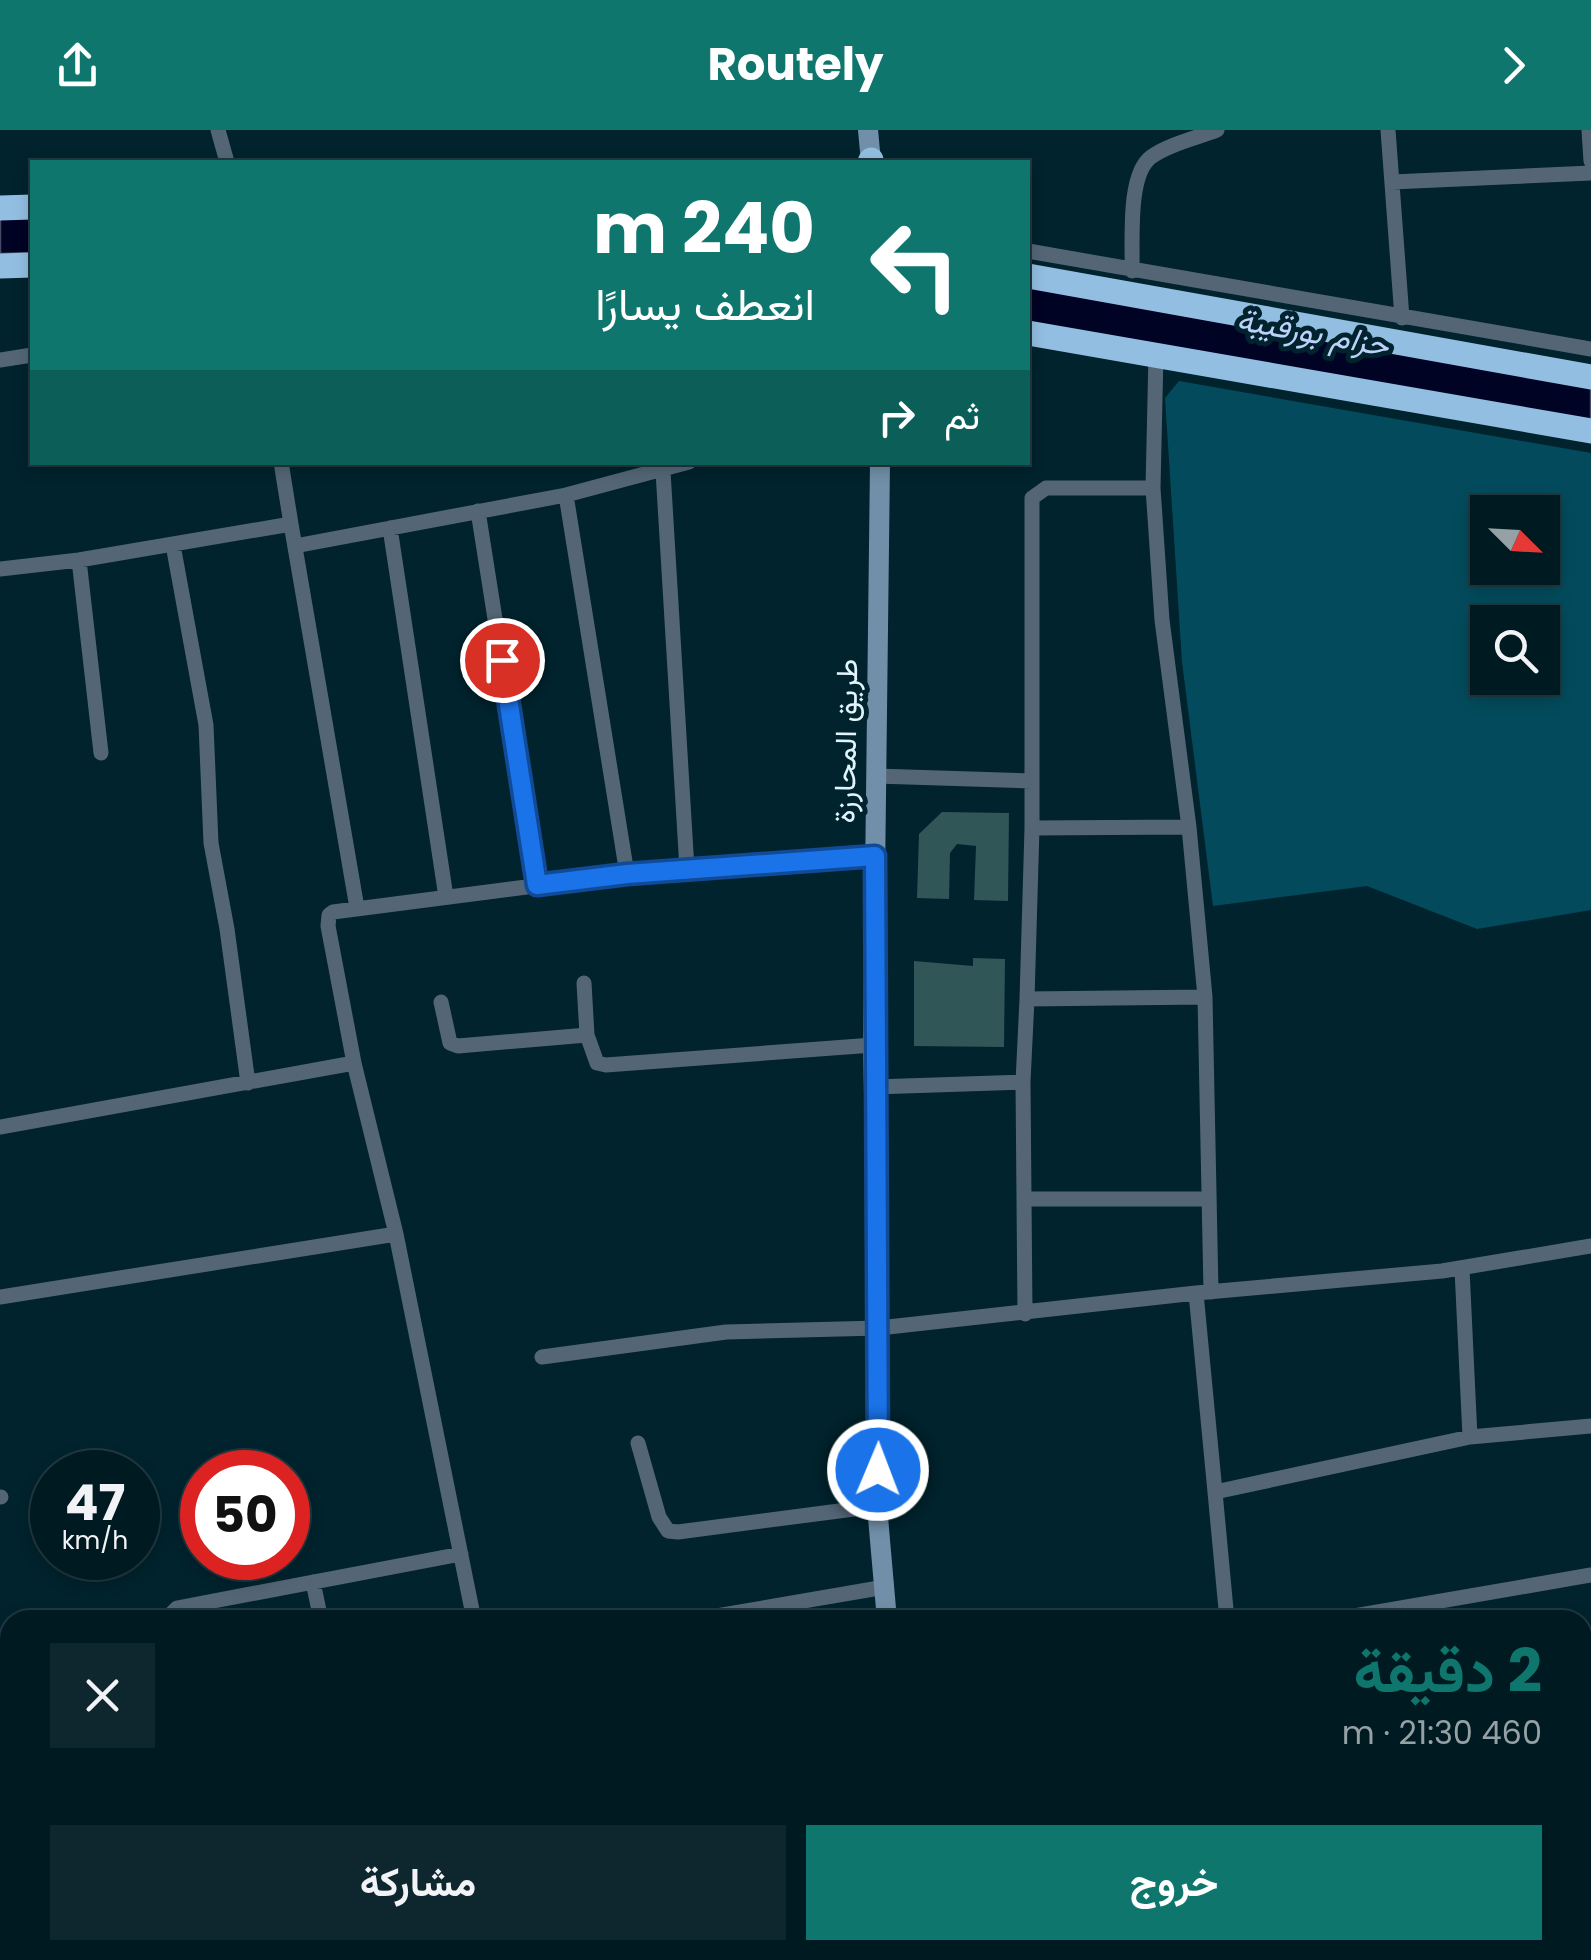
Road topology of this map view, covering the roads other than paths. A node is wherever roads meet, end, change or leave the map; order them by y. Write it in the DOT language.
graph roads {
  1 [pos="218,130"];
  2 [pos="868,130"];
  3 [pos="1218,130"];
  4 [pos="1388,130"];
  5 [pos="1590,130"];
  6 [pos="226,160"];
  7 [pos="871,160"];
  8 [pos="1591,161"];
  9 [pos="1591,173"];
  10 [pos="1392,182"];
  11 [pos="30,207"];
  12 [pos="0,208"];
  13 [pos="1030,252"];
  14 [pos="30,264"];
  15 [pos="0,266"];
  16 [pos="1132,271"];
  17 [pos="1030,276"];
  18 [pos="1402,318"];
  19 [pos="1030,333"];
  20 [pos="1591,350"];
  21 [pos="1156,354"];
  22 [pos="30,356"];
  23 [pos="0,360"];
  24 [pos="1591,377"];
  25 [pos="1591,432"];
  26 [pos="281,465"];
  27 [pos="680,465"];
  28 [pos="880,465"];
  29 [pos="663,471"];
  30 [pos="1153,488"];
  31 [pos="566,494"];
  32 [pos="478,511"];
  33 [pos="291,524"];
  34 [pos="390,528"];
  35 [pos="173,545"];
  36 [pos="295,546"];
  37 [pos="79,560"];
  38 [pos="0,570"];
  39 [pos="101,753"];
  40 [pos="876,776"];
  41 [pos="1032,780"];
  42 [pos="1188,827"];
  43 [pos="1032,828"];
  44 [pos="875,856"];
  45 [pos="687,869"];
  46 [pos="627,874"];
  47 [pos="537,885"];
  48 [pos="446,897"];
  49 [pos="358,908"];
  50 [pos="584,982"];
  51 [pos="1205,997"];
  52 [pos="1027,999"];
  53 [pos="441,1002"];
  54 [pos="588,1036"];
  55 [pos="873,1045"];
  56 [pos="354,1063"];
  57 [pos="1024,1082"];
  58 [pos="248,1084"];
  59 [pos="874,1086"];
  60 [pos="0,1127"];
  61 [pos="1024,1199"];
  62 [pos="1209,1199"];
  63 [pos="396,1234"];
  64 [pos="1591,1246"];
  65 [pos="1462,1269"];
  66 [pos="1204,1292"];
  67 [pos="0,1297"];
  68 [pos="1025,1314"];
  69 [pos="879,1328"];
  70 [pos="542,1358"];
  71 [pos="1591,1426"];
  72 [pos="1470,1437"];
  73 [pos="638,1442"];
  74 [pos="1215,1492"];
  75 [pos="877,1506"];
  76 [pos="461,1554"];
  77 [pos="1591,1575"];
  78 [pos="312,1582"];
  79 [pos="885,1587"];
  80 [pos="175,1610"];
  81 [pos="319,1610"];
  82 [pos="472,1610"];
  83 [pos="751,1610"];
  84 [pos="886,1610"];
  85 [pos="1226,1610"];
  86 [pos="1389,1610"];
  1 -- 6 [label="street"];
  2 -- 7 [label="main road"];
  3 -- 16 [label="street"];
  4 -- 10 [label="street"];
  5 -- 8 [label="street"];
  9 -- 10 [label="street"];
  10 -- 18 [label="street"];
  11 -- 12 [label="highway"];
  13 -- 16 [label="street"];
  14 -- 15 [label="highway"];
  16 -- 18 [label="street"];
  17 -- 24 [label="highway"];
  18 -- 20 [label="street"];
  19 -- 21 [label="highway"];
  21 -- 25 [label="highway"];
  21 -- 30 [label="street"];
  22 -- 23 [label="street"];
  26 -- 33 [label="street"];
  27 -- 29 [label="street"];
  28 -- 40 [label="main road, طريق المحارزة"];
  29 -- 31 [label="street"];
  29 -- 45 [label="street"];
  30 -- 41 [label="street"];
  30 -- 42 [label="street"];
  31 -- 32 [label="street"];
  31 -- 46 [label="street"];
  32 -- 34 [label="street"];
  32 -- 47 [label="street"];
  33 -- 35 [label="street"];
  33 -- 36 [label="street"];
  34 -- 36 [label="street"];
  34 -- 48 [label="street"];
  35 -- 37 [label="street"];
  35 -- 58 [label="street"];
  36 -- 49 [label="street"];
  37 -- 38 [label="street"];
  37 -- 39 [label="street"];
  40 -- 41 [label="street"];
  40 -- 44 [label="main road, طريق المحارزة"];
  41 -- 43 [label="street"];
  42 -- 43 [label="street"];
  42 -- 51 [label="street"];
  43 -- 52 [label="street"];
  44 -- 45 [label="street"];
  44 -- 55 [label="main road, طريق المحارزة"];
  45 -- 46 [label="street"];
  46 -- 47 [label="street"];
  47 -- 48 [label="street"];
  48 -- 49 [label="street"];
  49 -- 56 [label="street"];
  50 -- 54 [label="street"];
  51 -- 52 [label="street"];
  51 -- 62 [label="street"];
  52 -- 57 [label="street"];
  53 -- 54 [label="street"];
  54 -- 55 [label="street"];
  55 -- 59 [label="main road, طريق المحارزة"];
  56 -- 58 [label="street"];
  56 -- 63 [label="street"];
  57 -- 59 [label="street"];
  57 -- 61 [label="street"];
  58 -- 60 [label="street"];
  59 -- 69 [label="main road, طريق المحارزة"];
  61 -- 62 [label="street"];
  61 -- 68 [label="street"];
  62 -- 66 [label="street"];
  63 -- 67 [label="street"];
  63 -- 76 [label="street"];
  64 -- 65 [label="street"];
  65 -- 66 [label="street"];
  65 -- 72 [label="street"];
  66 -- 68 [label="street"];
  66 -- 74 [label="street"];
  68 -- 69 [label="street"];
  69 -- 70 [label="street"];
  69 -- 75 [label="main road, طريق المحارزة"];
  71 -- 72 [label="street"];
  72 -- 74 [label="street"];
  73 -- 75 [label="street"];
  74 -- 85 [label="street"];
  75 -- 79 [label="main road, طريق المحارزة"];
  76 -- 78 [label="street"];
  76 -- 82 [label="street"];
  77 -- 86 [label="street"];
  78 -- 80 [label="street"];
  78 -- 81 [label="street"];
  79 -- 83 [label="street"];
  79 -- 84 [label="main road, طريق المحارزة"];
}
